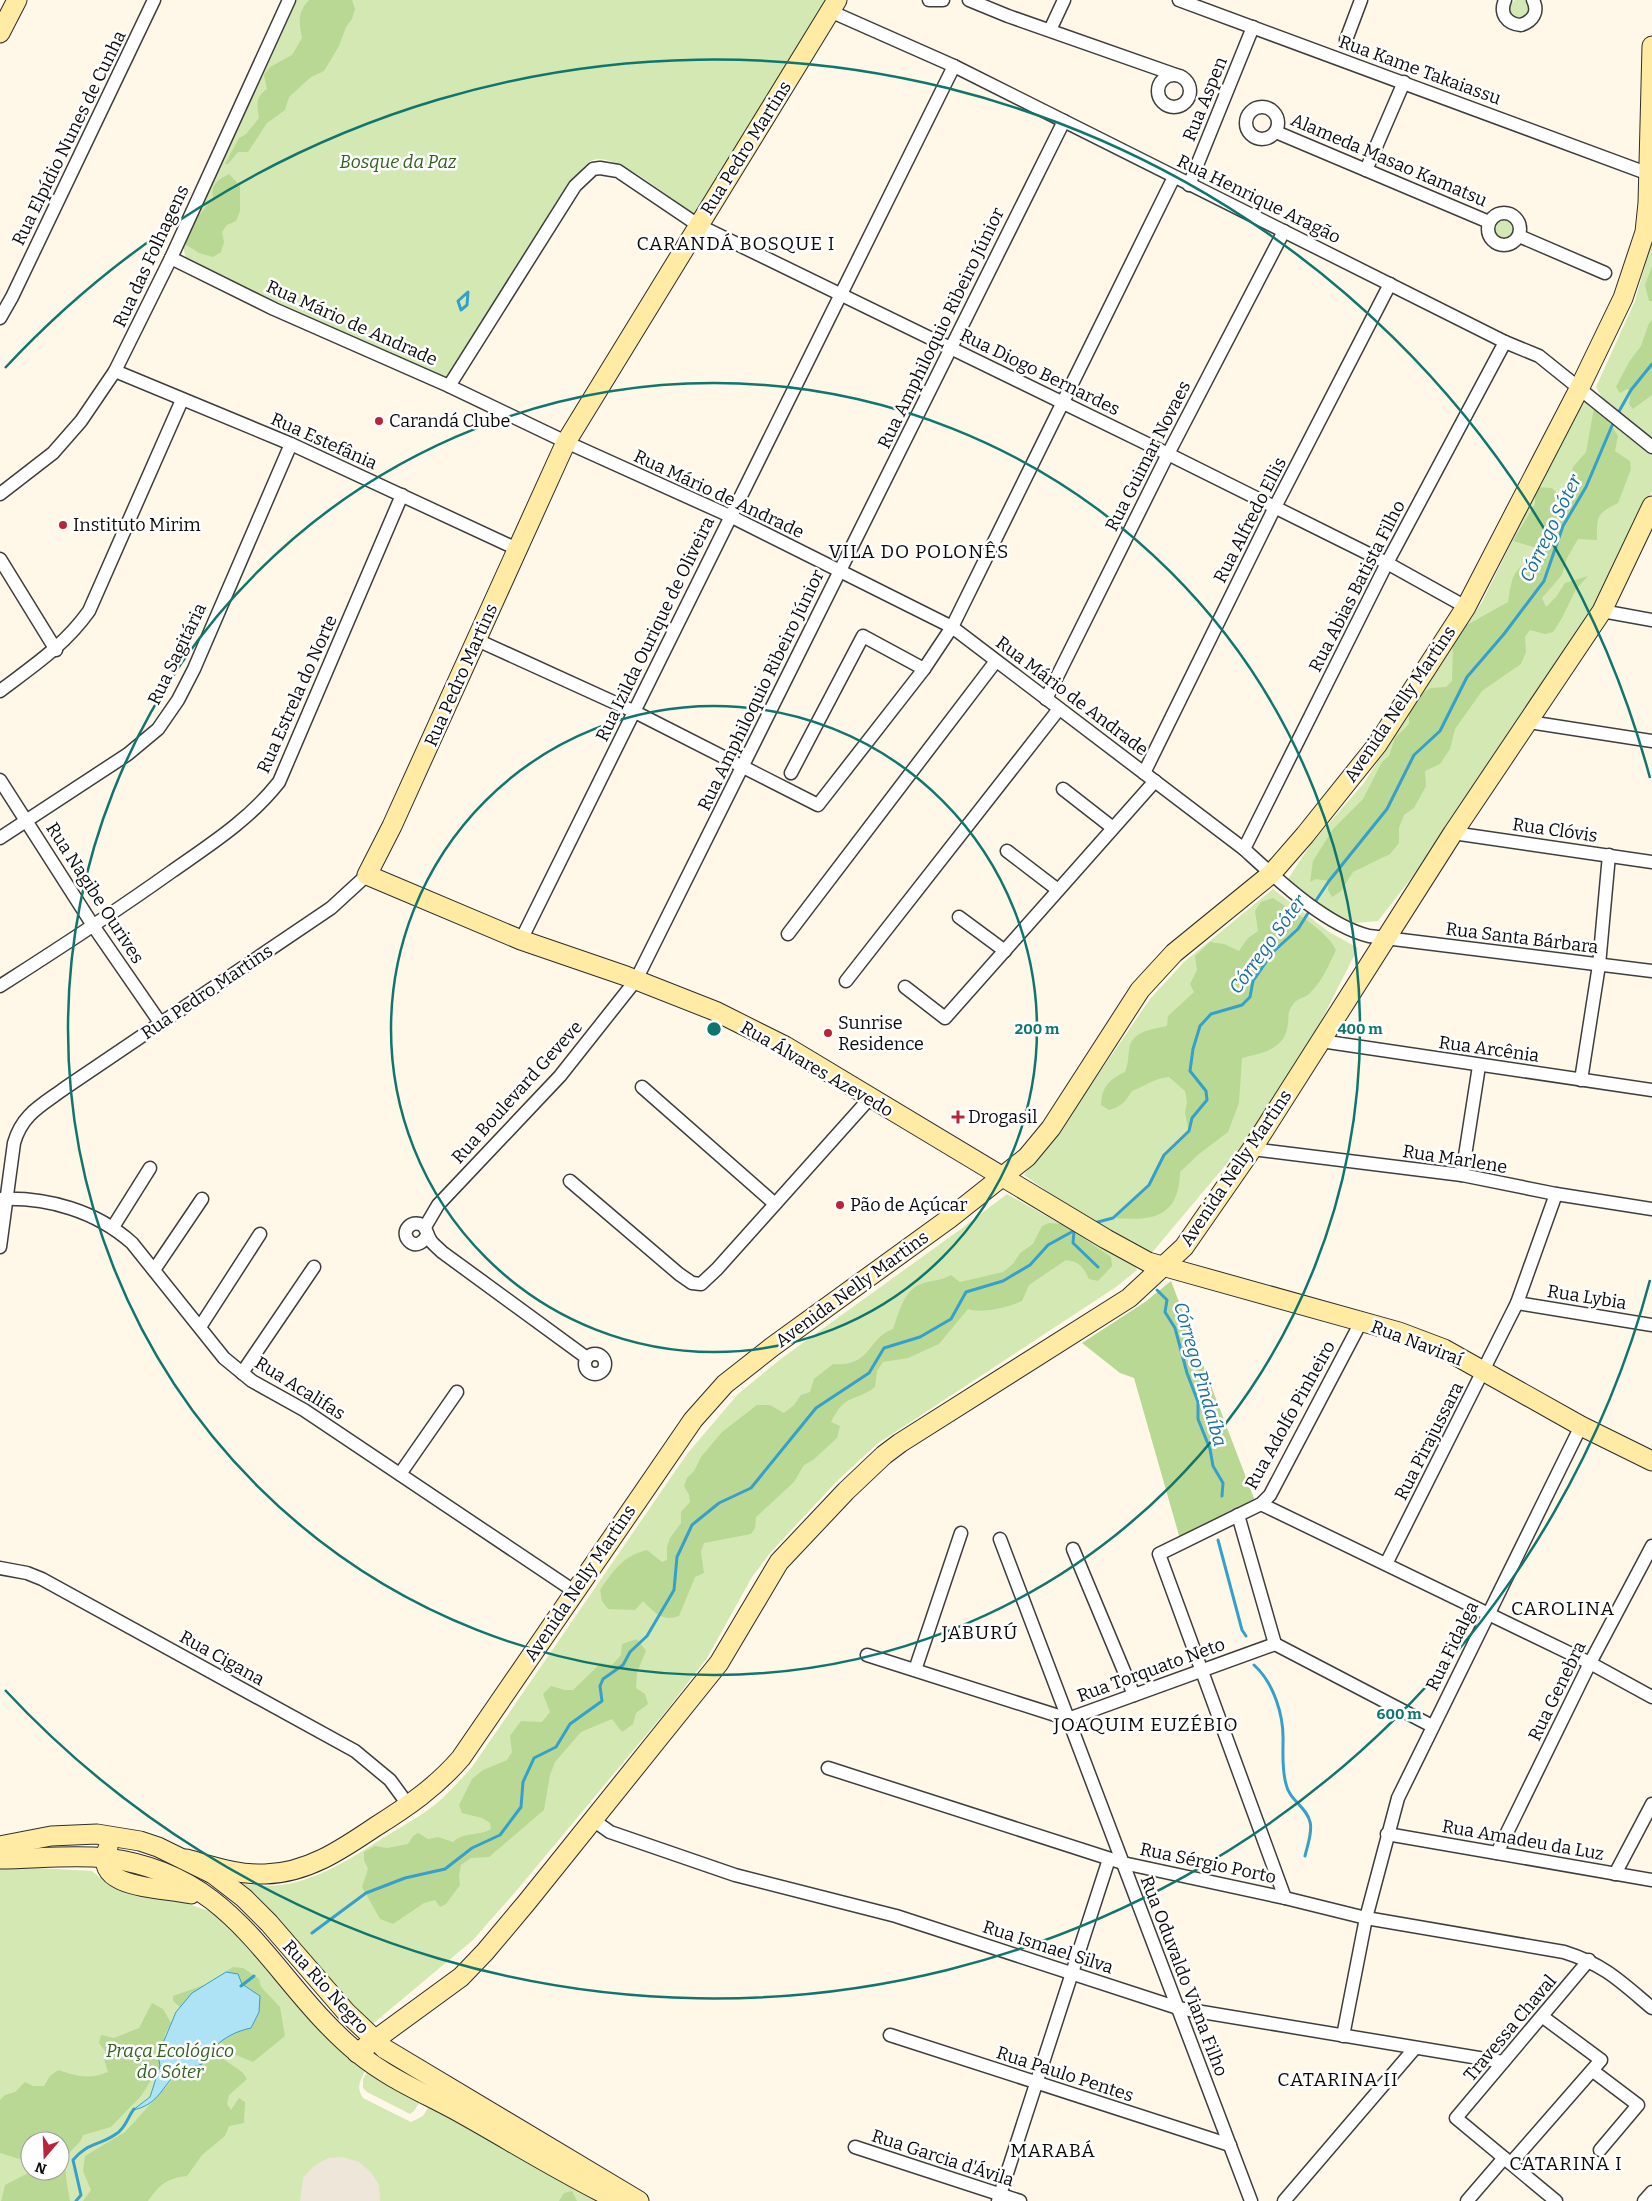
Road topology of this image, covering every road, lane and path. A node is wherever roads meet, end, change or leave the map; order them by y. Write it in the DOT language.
graph roads {
  1 [pos="17,0"];
  2 [pos="154,0"];
  3 [pos="289,0"];
  4 [pos="930,0"];
  5 [pos="943,0"];
  6 [pos="969,0"];
  7 [pos="1064,0"];
  8 [pos="1178,0"];
  9 [pos="1361,0"];
  10 [pos="1533,0"];
  11 [pos="1502,1"];
  12 [pos="834,6"];
  13 [pos="1254,27"];
  14 [pos="1050,30"];
  15 [pos="0,33"];
  16 [pos="1346,40"];
  17 [pos="1652,46"];
  18 [pos="954,66"];
  19 [pos="1176,74"];
  20 [pos="1404,82"];
  21 [pos="1064,120"];
  22 [pos="1276,132"];
  23 [pos="1366,170"];
  24 [pos="1649,174"];
  25 [pos="1174,177"];
  26 [pos="1189,185"];
  27 [pos="1489,222"];
  28 [pos="698,225"];
  29 [pos="1284,231"];
  30 [pos="1519,236"];
  31 [pos="171,258"];
  32 [pos="1605,273"];
  33 [pos="1390,284"];
  34 [pos="842,294"];
  35 [pos="0,318"];
  36 [pos="1505,342"];
  37 [pos="951,349"];
  38 [pos="115,371"];
  39 [pos="449,386"];
  40 [pos="1580,387"];
  41 [pos="182,400"];
  42 [pos="1061,402"];
  43 [pos="566,442"];
  44 [pos="291,444"];
  45 [pos="1652,447"];
  46 [pos="1168,454"];
  47 [pos="0,494"];
  48 [pos="402,495"];
  49 [pos="1652,506"];
  50 [pos="1275,507"];
  51 [pos="730,516"];
  52 [pos="517,549"];
  53 [pos="0,559"];
  54 [pos="1386,563"];
  55 [pos="839,571"];
  56 [pos="1466,607"];
  57 [pos="1602,611"];
  58 [pos="1652,620"];
  59 [pos="952,627"];
  60 [pos="477,640"];
  61 [pos="56,650"];
  62 [pos="996,661"];
  63 [pos="924,669"];
  64 [pos="0,691"];
  65 [pos="1046,698"];
  66 [pos="1060,709"];
  67 [pos="634,711"];
  68 [pos="1529,722"];
  69 [pos="1652,741"];
  70 [pos="742,767"];
  71 [pos="791,773"];
  72 [pos="1144,773"];
  73 [pos="0,780"];
  74 [pos="1155,781"];
  75 [pos="1063,789"];
  76 [pos="27,820"];
  77 [pos="1114,828"];
  78 [pos="1453,833"];
  79 [pos="0,838"];
  80 [pos="1244,849"];
  81 [pos="1007,852"];
  82 [pos="1609,855"];
  83 [pos="1652,862"];
  84 [pos="1271,874"];
  85 [pos="368,875"];
  86 [pos="1058,890"];
  87 [pos="960,917"];
  88 [pos="94,927"];
  89 [pos="788,934"];
  90 [pos="1387,939"];
  91 [pos="520,940"];
  92 [pos="1004,951"];
  93 [pos="1599,965"];
  94 [pos="1652,971"];
  95 [pos="636,980"];
  96 [pos="846,981"];
  97 [pos="0,986"];
  98 [pos="906,987"];
  99 [pos="161,1024"];
  100 [pos="1321,1041"];
  101 [pos="1479,1066"];
  102 [pos="1581,1080"];
  103 [pos="642,1087"];
  104 [pos="1652,1090"];
  105 [pos="870,1098"];
  106 [pos="1252,1149"];
  107 [pos="150,1168"];
  108 [pos="1462,1175"];
  109 [pos="1002,1178"];
  110 [pos="570,1180"];
  111 [pos="1556,1194"];
  112 [pos="4,1199"];
  113 [pos="202,1200"];
  114 [pos="775,1204"];
  115 [pos="1652,1209"];
  116 [pos="113,1227"];
  117 [pos="260,1234"];
  118 [pos="0,1247"];
  119 [pos="314,1267"];
  120 [pos="1165,1267"];
  121 [pos="154,1270"];
  122 [pos="1517,1303"];
  123 [pos="1361,1322"];
  124 [pos="1652,1325"];
  125 [pos="200,1327"];
  126 [pos="588,1358"];
  127 [pos="1485,1370"];
  128 [pos="242,1373"];
  129 [pos="457,1392"];
  130 [pos="1581,1426"];
  131 [pos="1652,1461"];
  132 [pos="400,1474"];
  133 [pos="1261,1504"];
  134 [pos="1238,1515"];
  135 [pos="961,1533"];
  136 [pos="1000,1539"];
  137 [pos="1652,1546"];
  138 [pos="1073,1548"];
  139 [pos="1386,1564"];
  140 [pos="0,1568"];
  141 [pos="574,1591"];
  142 [pos="1488,1614"];
  143 [pos="1275,1644"];
  144 [pos="867,1656"];
  145 [pos="1590,1663"];
  146 [pos="915,1670"];
  147 [pos="1201,1670"];
  148 [pos="1134,1695"];
  149 [pos="1652,1696"];
  150 [pos="1068,1719"];
  151 [pos="1432,1726"];
  152 [pos="828,1768"];
  153 [pos="1652,1804"];
  154 [pos="409,1806"];
  155 [pos="593,1820"];
  156 [pos="1387,1834"];
  157 [pos="0,1846"];
  158 [pos="158,1847"];
  159 [pos="1497,1853"];
  160 [pos="105,1858"];
  161 [pos="0,1859"];
  162 [pos="186,1859"];
  163 [pos="1108,1859"];
  164 [pos="1123,1863"];
  165 [pos="1615,1874"];
  166 [pos="1652,1880"];
  167 [pos="1285,1898"];
  168 [pos="1366,1918"];
  169 [pos="1589,1960"];
  170 [pos="1072,1973"];
  171 [pos="1178,2008"];
  172 [pos="1652,2008"];
  173 [pos="1543,2017"];
  174 [pos="890,2035"];
  175 [pos="1343,2036"];
  176 [pos="374,2040"];
  177 [pos="1415,2048"];
  178 [pos="357,2053"];
  179 [pos="1503,2062"];
  180 [pos="1593,2071"];
  181 [pos="1036,2082"];
  182 [pos="1230,2145"];
  183 [pos="855,2148"];
  184 [pos="1600,2150"];
  185 [pos="1507,2160"];
  186 [pos="1652,2192"];
  187 [pos="999,2198"];
  188 [pos="1550,2199"];
  189 [pos="619,2201"];
  190 [pos="639,2201"];
  191 [pos="1020,2201"];
  192 [pos="1251,2201"];
  193 [pos="1284,2201"];
  194 [pos="1467,2201"];
  195 [pos="1644,2201"];
  1 -- 15 [label="main road"];
  2 -- 35 [label="street, Rua Elpídio Nunes de Cunha"];
  3 -- 31 [label="street, Rua das Folhagens"];
  4 -- 5 [label="street"];
  6 -- 14 [label="street"];
  7 -- 14 [label="street"];
  8 -- 13 [label="street, Rua Kame Takaiassu"];
  9 -- 16 [label="street"];
  10 -- 11 [label="street"];
  12 -- 18 [label="street, Rua Henrique Aragão"];
  12 -- 28 [label="main road, Rua Pedro Martins"];
  13 -- 20 [label="street, Rua Kame Takaiassu"];
  13 -- 26 [label="street, Rua Aspen"];
  14 -- 19 [label="street"];
  17 -- 24 [label="main road, Avenida Nelly Martins"];
  18 -- 21 [label="street, Rua Henrique Aragão"];
  18 -- 34 [label="street, Rua Izilda Ourique de Oliveira"];
  20 -- 23 [label="street"];
  20 -- 24 [label="street, Rua Kame Takaiassu"];
  21 -- 25 [label="street, Rua Henrique Aragão"];
  21 -- 37 [label="street, Rua Amphiloquio Ribeiro Júnior"];
  22 -- 23 [label="street, Alameda Masao Kamatsu"];
  23 -- 27 [label="street, Alameda Masao Kamatsu"];
  24 -- 40 [label="main road, Avenida Nelly Martins"];
  25 -- 26 [label="street, Rua Henrique Aragão"];
  25 -- 42 [label="street"];
  26 -- 29 [label="street, Rua Henrique Aragão"];
  27 -- 30 [label="street"];
  27 -- 30 [label="street"];
  28 -- 34 [label="street, Rua Diogo Bernardes"];
  28 -- 39 [label="street, Rua Diogo Bernardes"];
  28 -- 43 [label="main road, Rua Pedro Martins"];
  29 -- 33 [label="street, Rua Henrique Aragão"];
  29 -- 46 [label="street, Rua Guimar Novaes"];
  30 -- 32 [label="street"];
  31 -- 38 [label="street, Rua das Folhagens"];
  31 -- 39 [label="street, Rua Mário de Andrade"];
  33 -- 36 [label="street, Rua Henrique Aragão"];
  33 -- 50 [label="street, Rua Alfredo Ellis"];
  34 -- 37 [label="street, Rua Diogo Bernardes"];
  34 -- 51 [label="street, Rua Izilda Ourique de Oliveira"];
  36 -- 40 [label="street, Rua Henrique Aragão"];
  36 -- 54 [label="street, Rua Abias Batista Filho"];
  37 -- 42 [label="street, Rua Diogo Bernardes"];
  37 -- 55 [label="street, Rua Amphiloquio Ribeiro Júnior"];
  38 -- 41 [label="street, Rua Estefânia"];
  38 -- 47 [label="street, Rua das Folhagens"];
  39 -- 43 [label="street, Rua Mário de Andrade"];
  40 -- 45 [label="street, Rua Henrique Aragão"];
  40 -- 56 [label="main road, Avenida Nelly Martins"];
  41 -- 44 [label="street, Rua Estefânia"];
  41 -- 61 [label="street"];
  42 -- 46 [label="street, Rua Diogo Bernardes"];
  42 -- 59 [label="street"];
  43 -- 51 [label="street, Rua Mário de Andrade"];
  43 -- 52 [label="main road, Rua Pedro Martins"];
  44 -- 48 [label="street, Rua Estefânia"];
  44 -- 76 [label="street, Rua Sagitária"];
  46 -- 50 [label="street, Rua Diogo Bernardes"];
  46 -- 65 [label="street, Rua Guimar Novaes"];
  48 -- 52 [label="street, Rua Estefânia"];
  48 -- 88 [label="street, Rua Estrela do Norte"];
  49 -- 57 [label="main road, Avenida Nelly Martins"];
  50 -- 54 [label="street, Rua Diogo Bernardes"];
  50 -- 72 [label="street, Rua Alfredo Ellis"];
  51 -- 55 [label="street, Rua Mário de Andrade"];
  51 -- 67 [label="street, Rua Izilda Ourique de Oliveira"];
  52 -- 60 [label="main road, Rua Pedro Martins"];
  53 -- 61 [label="street"];
  54 -- 56 [label="street, Rua Diogo Bernardes"];
  54 -- 80 [label="street, Rua Abias Batista Filho"];
  55 -- 59 [label="street, Rua Mário de Andrade"];
  55 -- 70 [label="street, Rua Amphiloquio Ribeiro Júnior"];
  56 -- 84 [label="main road, Avenida Nelly Martins"];
  57 -- 58 [label="street"];
  57 -- 68 [label="main road, Avenida Nelly Martins"];
  59 -- 62 [label="street, Rua Mário de Andrade"];
  59 -- 63 [label="street"];
  60 -- 67 [label="street"];
  60 -- 85 [label="main road, Rua Pedro Martins"];
  61 -- 64 [label="street"];
  62 -- 65 [label="street, Rua Mário de Andrade"];
  62 -- 89 [label="street"];
  63 -- 70 [label="street"];
  63 -- 71 [label="street"];
  65 -- 66 [label="street, Rua Mário de Andrade"];
  66 -- 72 [label="street, Rua Mário de Andrade"];
  66 -- 96 [label="street"];
  67 -- 70 [label="street"];
  67 -- 91 [label="street, Rua Izilda Ourique de Oliveira"];
  68 -- 69 [label="street"];
  68 -- 78 [label="main road, Avenida Nelly Martins"];
  70 -- 95 [label="street, Rua Amphiloquio Ribeiro Júnior"];
  72 -- 74 [label="street, Rua Mário de Andrade"];
  73 -- 76 [label="street, Rua Nagibe Ourives"];
  74 -- 77 [label="street"];
  74 -- 80 [label="street, Rua Mário de Andrade"];
  75 -- 77 [label="street"];
  76 -- 79 [label="street, Rua Sagitária"];
  76 -- 88 [label="street, Rua Nagibe Ourives"];
  77 -- 86 [label="street"];
  78 -- 82 [label="street, Rua Clóvis"];
  78 -- 90 [label="main road, Avenida Nelly Martins"];
  80 -- 84 [label="street, Rua Mário de Andrade"];
  81 -- 86 [label="street"];
  82 -- 83 [label="street, Rua Clóvis"];
  82 -- 93 [label="street"];
  84 -- 90 [label="street, Rua Mário de Andrade"];
  84 -- 109 [label="main road, Avenida Nelly Martins"];
  85 -- 91 [label="main road, Rua Álvares Azevedo"];
  85 -- 99 [label="street, Rua Pedro Martins"];
  86 -- 92 [label="street"];
  87 -- 92 [label="street"];
  88 -- 97 [label="street, Rua Estrela do Norte"];
  88 -- 99 [label="street, Rua Nagibe Ourives"];
  90 -- 93 [label="street, Rua Santa Bárbara"];
  90 -- 100 [label="main road, Avenida Nelly Martins"];
  91 -- 95 [label="main road, Rua Álvares Azevedo"];
  92 -- 98 [label="street"];
  93 -- 94 [label="street, Rua Santa Bárbara"];
  93 -- 102 [label="street"];
  95 -- 105 [label="main road, Rua Álvares Azevedo"];
  95 -- 126 [label="street, Rua Boulevard Geveve"];
  99 -- 112 [label="street, Rua Pedro Martins"];
  100 -- 101 [label="street, Rua Arcênia"];
  100 -- 106 [label="main road, Avenida Nelly Martins"];
  101 -- 102 [label="street, Rua Arcênia"];
  101 -- 108 [label="street"];
  102 -- 104 [label="street, Rua Arcênia"];
  103 -- 114 [label="street"];
  105 -- 109 [label="main road, Rua Álvares Azevedo"];
  105 -- 114 [label="street"];
  106 -- 108 [label="street, Rua Marlene"];
  106 -- 120 [label="main road, Avenida Nelly Martins"];
  107 -- 116 [label="street"];
  108 -- 111 [label="street, Rua Marlene"];
  109 -- 120 [label="main road, Rua Álvares Azevedo"];
  109 -- 141 [label="main road, Avenida Nelly Martins"];
  110 -- 114 [label="street"];
  111 -- 115 [label="street, Rua Marlene"];
  111 -- 122 [label="street, Rua Pirajussara"];
  112 -- 116 [label="street, Rua Acalifas"];
  112 -- 118 [label="street, Rua Pedro Martins"];
  113 -- 121 [label="street"];
  116 -- 121 [label="street, Rua Acalifas"];
  117 -- 125 [label="street"];
  119 -- 128 [label="street"];
  120 -- 123 [label="main road, Rua Naviraí"];
  120 -- 155 [label="main road, Avenida Nelly Martins"];
  121 -- 125 [label="street, Rua Acalifas"];
  122 -- 124 [label="street, Rua Lybia"];
  122 -- 127 [label="street, Rua Pirajussara"];
  123 -- 127 [label="main road, Rua Naviraí"];
  123 -- 133 [label="street, Rua Adolfo Pinheiro"];
  125 -- 128 [label="street, Rua Acalifas"];
  127 -- 130 [label="main road, Rua Naviraí"];
  127 -- 139 [label="street, Rua Pirajussara"];
  128 -- 132 [label="street, Rua Acalifas"];
  129 -- 132 [label="street"];
  130 -- 131 [label="main road, Rua Naviraí"];
  130 -- 142 [label="street, Rua Fidalga"];
  132 -- 141 [label="street, Rua Acalifas"];
  133 -- 134 [label="street, Rua Adolfo Pinheiro"];
  133 -- 139 [label="street"];
  134 -- 143 [label="street"];
  134 -- 147 [label="street, Rua Adolfo Pinheiro"];
  135 -- 146 [label="street"];
  136 -- 150 [label="street, Rua Oduvaldo Viana Filho"];
  137 -- 145 [label="street, Rua Genebra"];
  138 -- 148 [label="street"];
  139 -- 142 [label="street"];
  140 -- 154 [label="street, Rua Cigana"];
  141 -- 154 [label="main road, Avenida Nelly Martins"];
  142 -- 145 [label="street"];
  142 -- 151 [label="street, Rua Fidalga"];
  143 -- 147 [label="street, Rua Torquato Neto"];
  143 -- 151 [label="street"];
  144 -- 146 [label="street, Rua Torquato Neto"];
  145 -- 149 [label="street"];
  145 -- 159 [label="street, Rua Genebra"];
  146 -- 150 [label="street, Rua Torquato Neto"];
  147 -- 148 [label="street, Rua Torquato Neto"];
  147 -- 167 [label="street"];
  148 -- 150 [label="street, Rua Torquato Neto"];
  150 -- 164 [label="street, Rua Oduvaldo Viana Filho"];
  151 -- 156 [label="street, Rua Fidalga"];
  152 -- 163 [label="street, Rua Sérgio Porto"];
  153 -- 165 [label="street"];
  154 -- 162 [label="main road, Avenida Nelly Martins"];
  155 -- 170 [label="street, Rua Ismael Silva"];
  155 -- 176 [label="main road, Avenida Nelly Martins"];
  156 -- 159 [label="street, Rua Amadeu da Luz"];
  156 -- 168 [label="street, Rua Fidalga"];
  157 -- 158 [label="main road, Rua Rio Negro"];
  158 -- 160 [label="main road"];
  158 -- 162 [label="main road, Rua Rio Negro"];
  159 -- 165 [label="street, Rua Amadeu da Luz"];
  160 -- 161 [label="main road, Rua Rio Negro"];
  160 -- 178 [label="main road, Rua Rio Negro"];
  162 -- 176 [label="main road, Rua Rio Negro"];
  163 -- 164 [label="street, Rua Sérgio Porto"];
  163 -- 170 [label="street"];
  164 -- 167 [label="street, Rua Sérgio Porto"];
  164 -- 171 [label="street, Rua Oduvaldo Viana Filho"];
  165 -- 166 [label="street, Rua Amadeu da Luz"];
  167 -- 168 [label="street, Rua Sérgio Porto"];
  168 -- 169 [label="street, Rua Sérgio Porto"];
  168 -- 175 [label="street, Rua Fidalga"];
  169 -- 172 [label="street, Rua Sérgio Porto"];
  169 -- 173 [label="street, Travessa Chaval"];
  170 -- 171 [label="street, Rua Ismael Silva"];
  170 -- 181 [label="street"];
  171 -- 175 [label="street, Rua Ismael Silva"];
  171 -- 182 [label="street, Rua Oduvaldo Viana Filho"];
  173 -- 179 [label="street, Travessa Chaval"];
  173 -- 180 [label="street"];
  174 -- 181 [label="street, Rua Paulo Pentes"];
  175 -- 177 [label="street, Rua Ismael Silva"];
  176 -- 178 [label="main road, Avenida Nelly Martins"];
  176 -- 190 [label="main road, Rua Rio Negro"];
  177 -- 179 [label="street, Rua Ismael Silva"];
  177 -- 193 [label="street"];
  178 -- 189 [label="main road, Rua Rio Negro"];
  179 -- 185 [label="street, Travessa Chaval"];
  180 -- 184 [label="street"];
  180 -- 185 [label="street"];
  181 -- 182 [label="street, Rua Paulo Pentes"];
  181 -- 187 [label="street"];
  182 -- 192 [label="street, Rua Oduvaldo Viana Filho"];
  183 -- 187 [label="street, Rua Garcia d'Ávila"];
  185 -- 188 [label="street"];
  185 -- 194 [label="street"];
  186 -- 195 [label="street"];
  187 -- 191 [label="street, Rua Garcia d'Ávila"];
}
